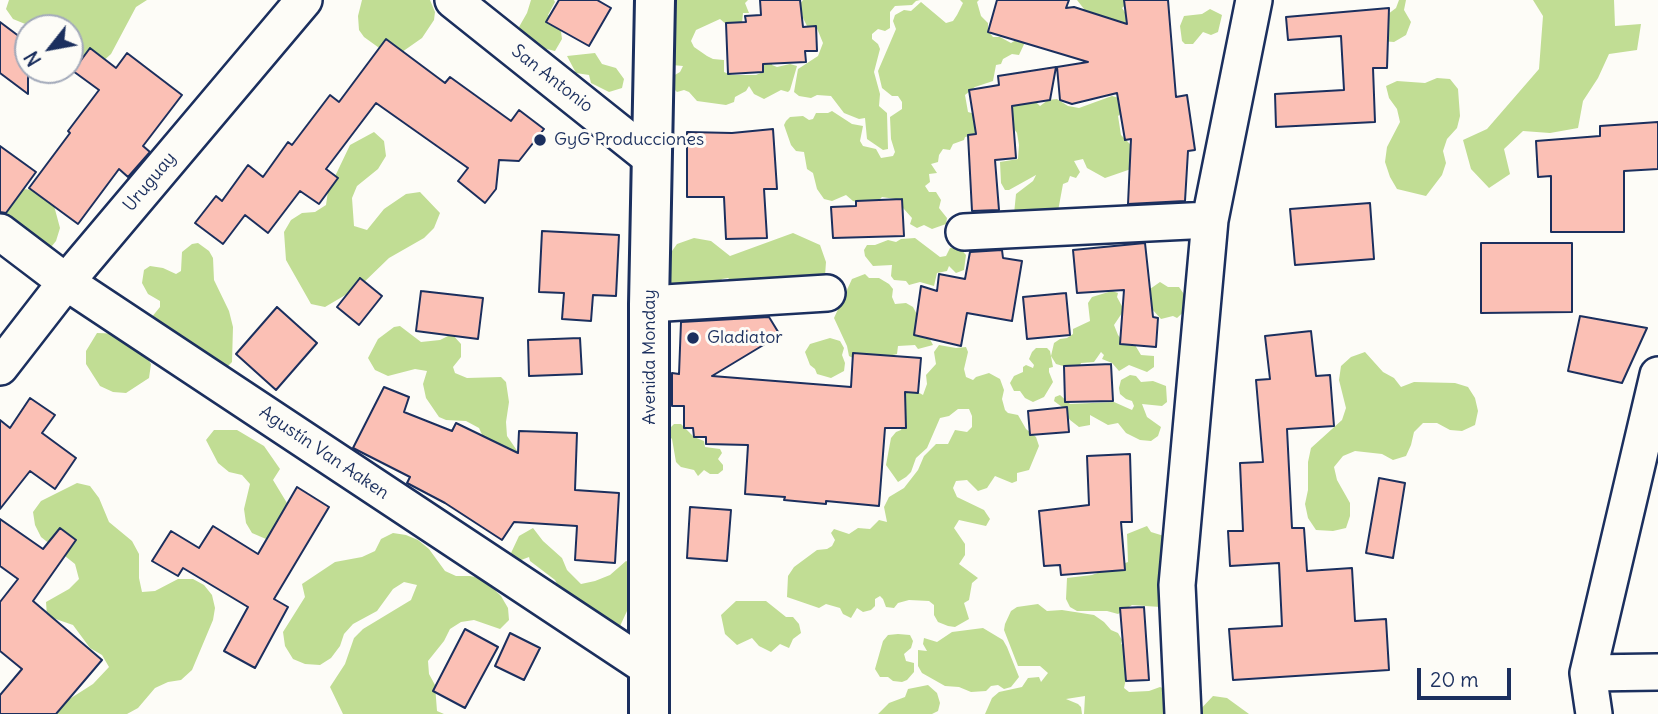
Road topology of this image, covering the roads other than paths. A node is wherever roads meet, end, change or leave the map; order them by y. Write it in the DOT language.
graph roads {
  1 [pos="303,0"];
  2 [pos="453,0"];
  3 [pos="655,0"];
  4 [pos="1254,0"];
  5 [pos="651,158"];
  6 [pos="1210,220"];
  7 [pos="0,232"];
  8 [pos="964,232"];
  9 [pos="66,282"];
  10 [pos="827,293"];
  11 [pos="649,304"];
  12 [pos="0,367"];
  13 [pos="1658,375"];
  14 [pos="650,669"];
  15 [pos="1658,672"];
  16 [pos="1588,673"];
  17 [pos="649,714"];
  18 [pos="1183,714"];
  19 [pos="1594,714"];
  1 -- 9 [label="street, Uruguay"];
  2 -- 5 [label="street, San Antonio"];
  3 -- 5 [label="main road, Avenida Monday"];
  4 -- 6 [label="street"];
  5 -- 11 [label="main road, Avenida Monday"];
  6 -- 8 [label="street"];
  6 -- 18 [label="street"];
  7 -- 9 [label="street, Agustín Van Aaken"];
  9 -- 12 [label="street, Uruguay"];
  9 -- 14 [label="street, Agustín Van Aaken"];
  10 -- 11 [label="street"];
  11 -- 14 [label="main road, Avenida Monday"];
  13 -- 16 [label="street"];
  14 -- 17 [label="main road, Avenida Monday"];
  15 -- 16 [label="street"];
  16 -- 19 [label="street"];
}
